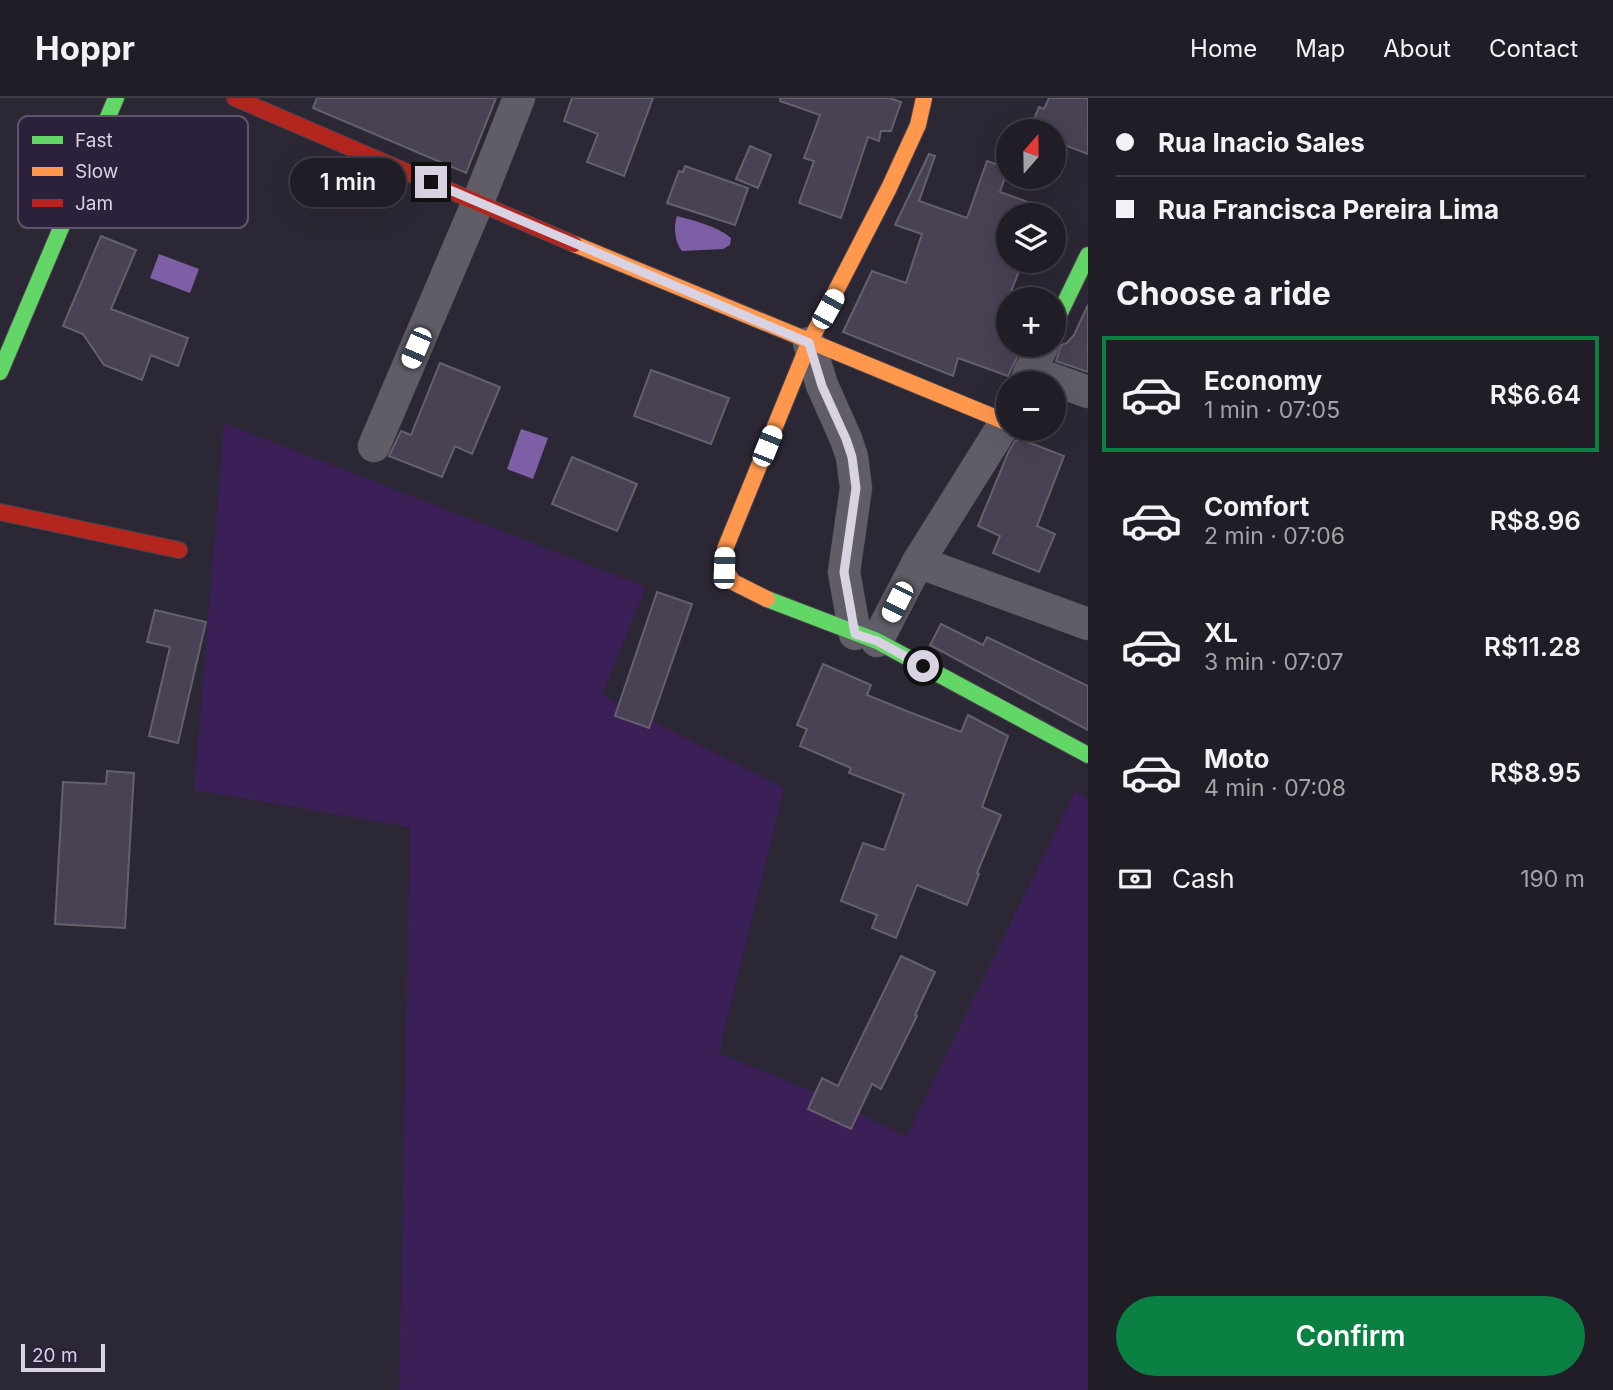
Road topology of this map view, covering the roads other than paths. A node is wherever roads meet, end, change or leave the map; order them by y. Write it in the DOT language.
graph roads {
  1 [pos="116,98"];
  2 [pos="234,98"];
  3 [pos="519,98"];
  4 [pos="924,98"];
  5 [pos="108,116"];
  6 [pos="478,202"];
  7 [pos="61,228"];
  8 [pos="1088,256"];
  9 [pos="1066,301"];
  10 [pos="809,343"];
  11 [pos="1033,366"];
  12 [pos="0,373"];
  13 [pos="1088,392"];
  14 [pos="996,416"];
  15 [pos="996,438"];
  16 [pos="374,446"];
  17 [pos="0,512"];
  18 [pos="179,550"];
  19 [pos="918,562"];
  20 [pos="1088,624"];
  21 [pos="866,638"];
  22 [pos="1088,755"];
  1 -- 5 [label="street"];
  2 -- 6 [label="street"];
  3 -- 6 [label="street"];
  4 -- 10 [label="street"];
  6 -- 10 [label="street"];
  6 -- 16 [label="street"];
  7 -- 12 [label="street"];
  8 -- 9 [label="street"];
  10 -- 14 [label="street"];
  10 -- 21 [label="street"];
  10 -- 21 [label="street"];
  11 -- 13 [label="street"];
  15 -- 19 [label="street"];
  17 -- 18 [label="street"];
  19 -- 20 [label="street"];
  19 -- 21 [label="street"];
  21 -- 22 [label="street"];
}
